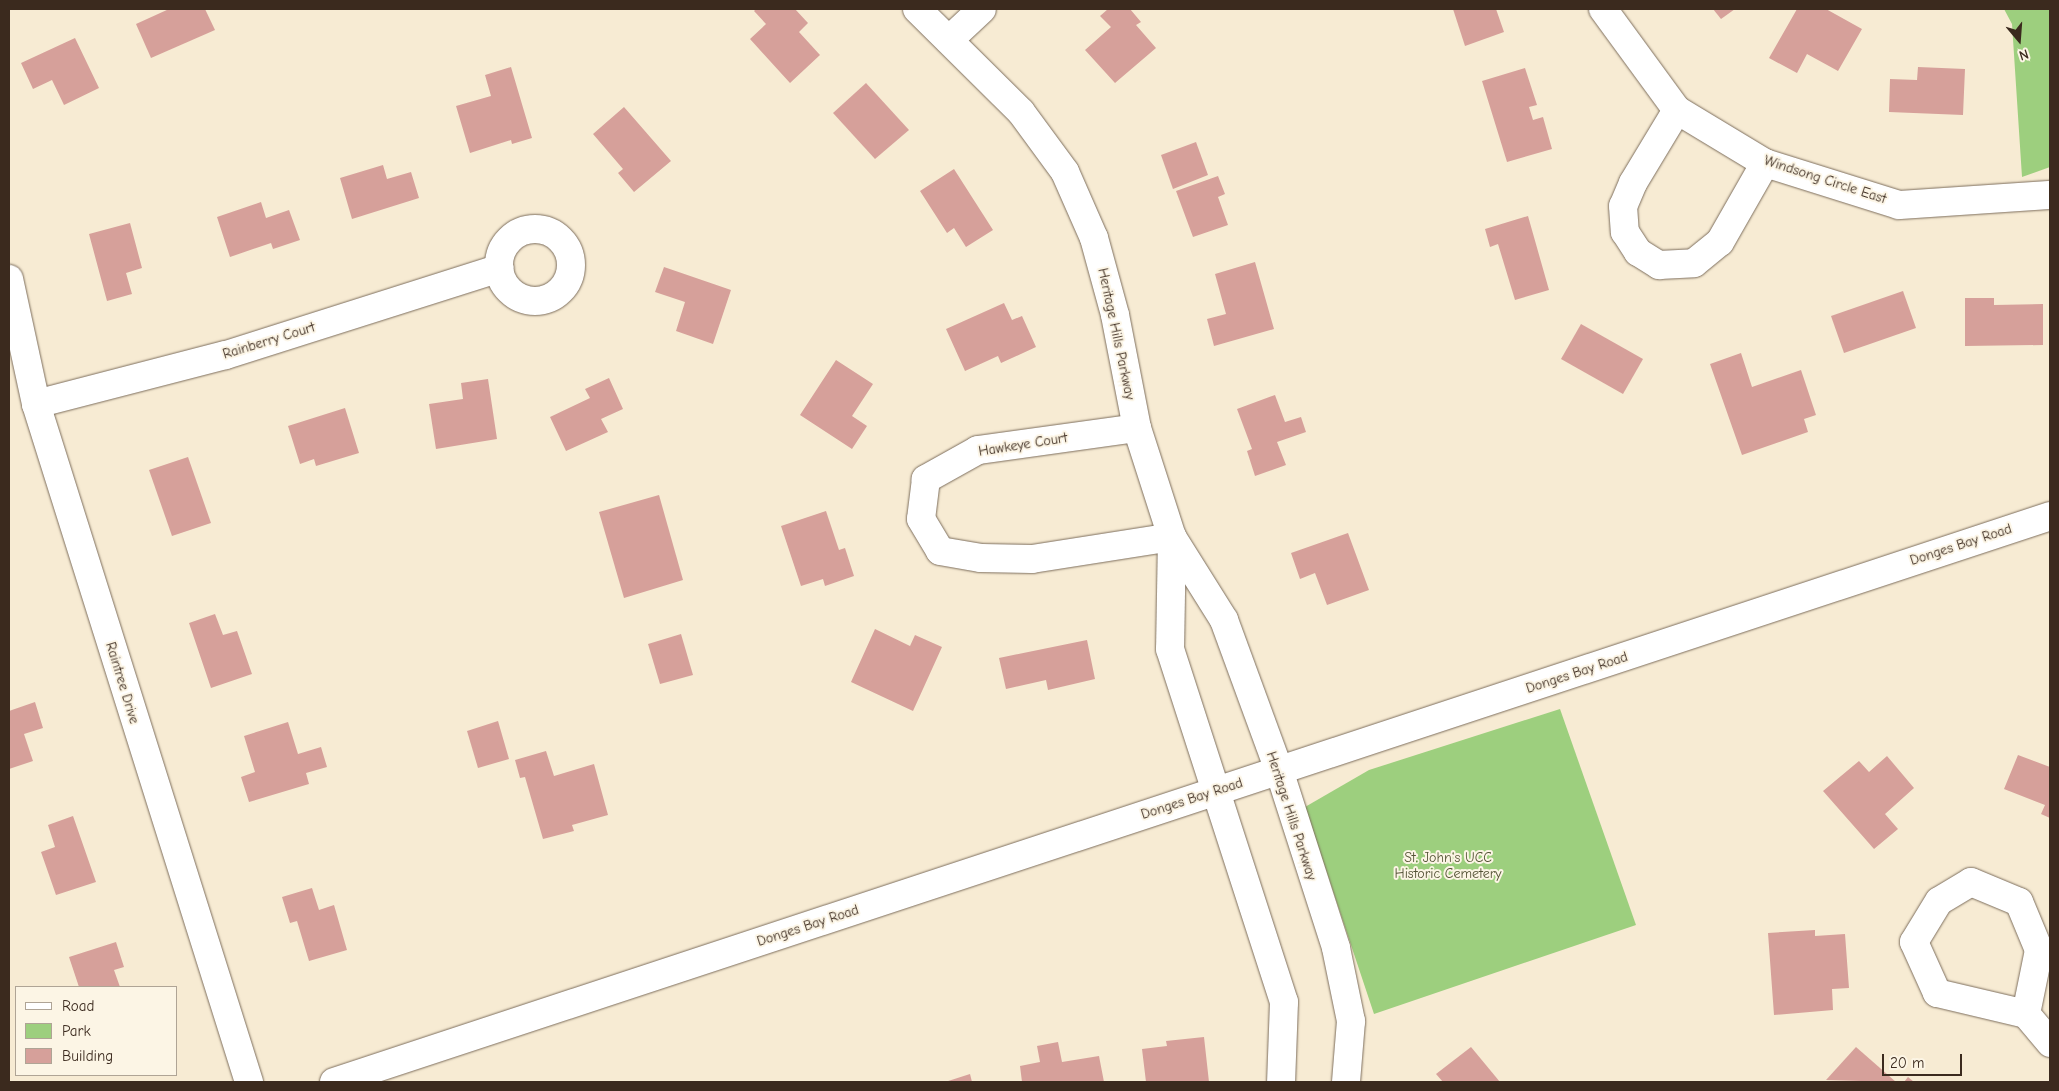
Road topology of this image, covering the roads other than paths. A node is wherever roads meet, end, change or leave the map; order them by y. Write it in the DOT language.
graph roads {
  1 [pos="917,9"];
  2 [pos="982,9"];
  3 [pos="1603,9"];
  4 [pos="948,40"];
  5 [pos="1677,110"];
  6 [pos="1765,163"];
  7 [pos="2050,195"];
  8 [pos="500,268"];
  9 [pos="9,280"];
  10 [pos="36,404"];
  11 [pos="1137,428"];
  12 [pos="2050,516"];
  13 [pos="1172,537"];
  14 [pos="1279,770"];
  15 [pos="1217,790"];
  16 [pos="2026,1014"];
  17 [pos="2050,1043"];
  18 [pos="249,1082"];
  19 [pos="334,1082"];
  20 [pos="1281,1082"];
  21 [pos="1346,1082"];
  1 -- 4 [label="street, Heritage Hills Parkway"];
  2 -- 4 [label="street"];
  3 -- 5 [label="street, Windsong Circle East"];
  4 -- 11 [label="street, Heritage Hills Parkway"];
  5 -- 6 [label="street, Windsong Circle East"];
  5 -- 6 [label="street"];
  6 -- 7 [label="street, Windsong Circle East"];
  8 -- 10 [label="street, Rainberry Court"];
  9 -- 10 [label="street, Raintree Drive"];
  10 -- 18 [label="street, Raintree Drive"];
  11 -- 13 [label="street, Heritage Hills Parkway"];
  11 -- 13 [label="street, Hawkeye Court"];
  12 -- 14 [label="street, Donges Bay Road"];
  13 -- 14 [label="street, Heritage Hills Parkway"];
  13 -- 15 [label="street, Heritage Hills Parkway"];
  14 -- 15 [label="street, Donges Bay Road"];
  14 -- 21 [label="street, Heritage Hills Parkway"];
  15 -- 19 [label="street, Donges Bay Road"];
  15 -- 20 [label="street, Heritage Hills Parkway"];
  16 -- 16 [label="street"];
  16 -- 17 [label="street"];
}
